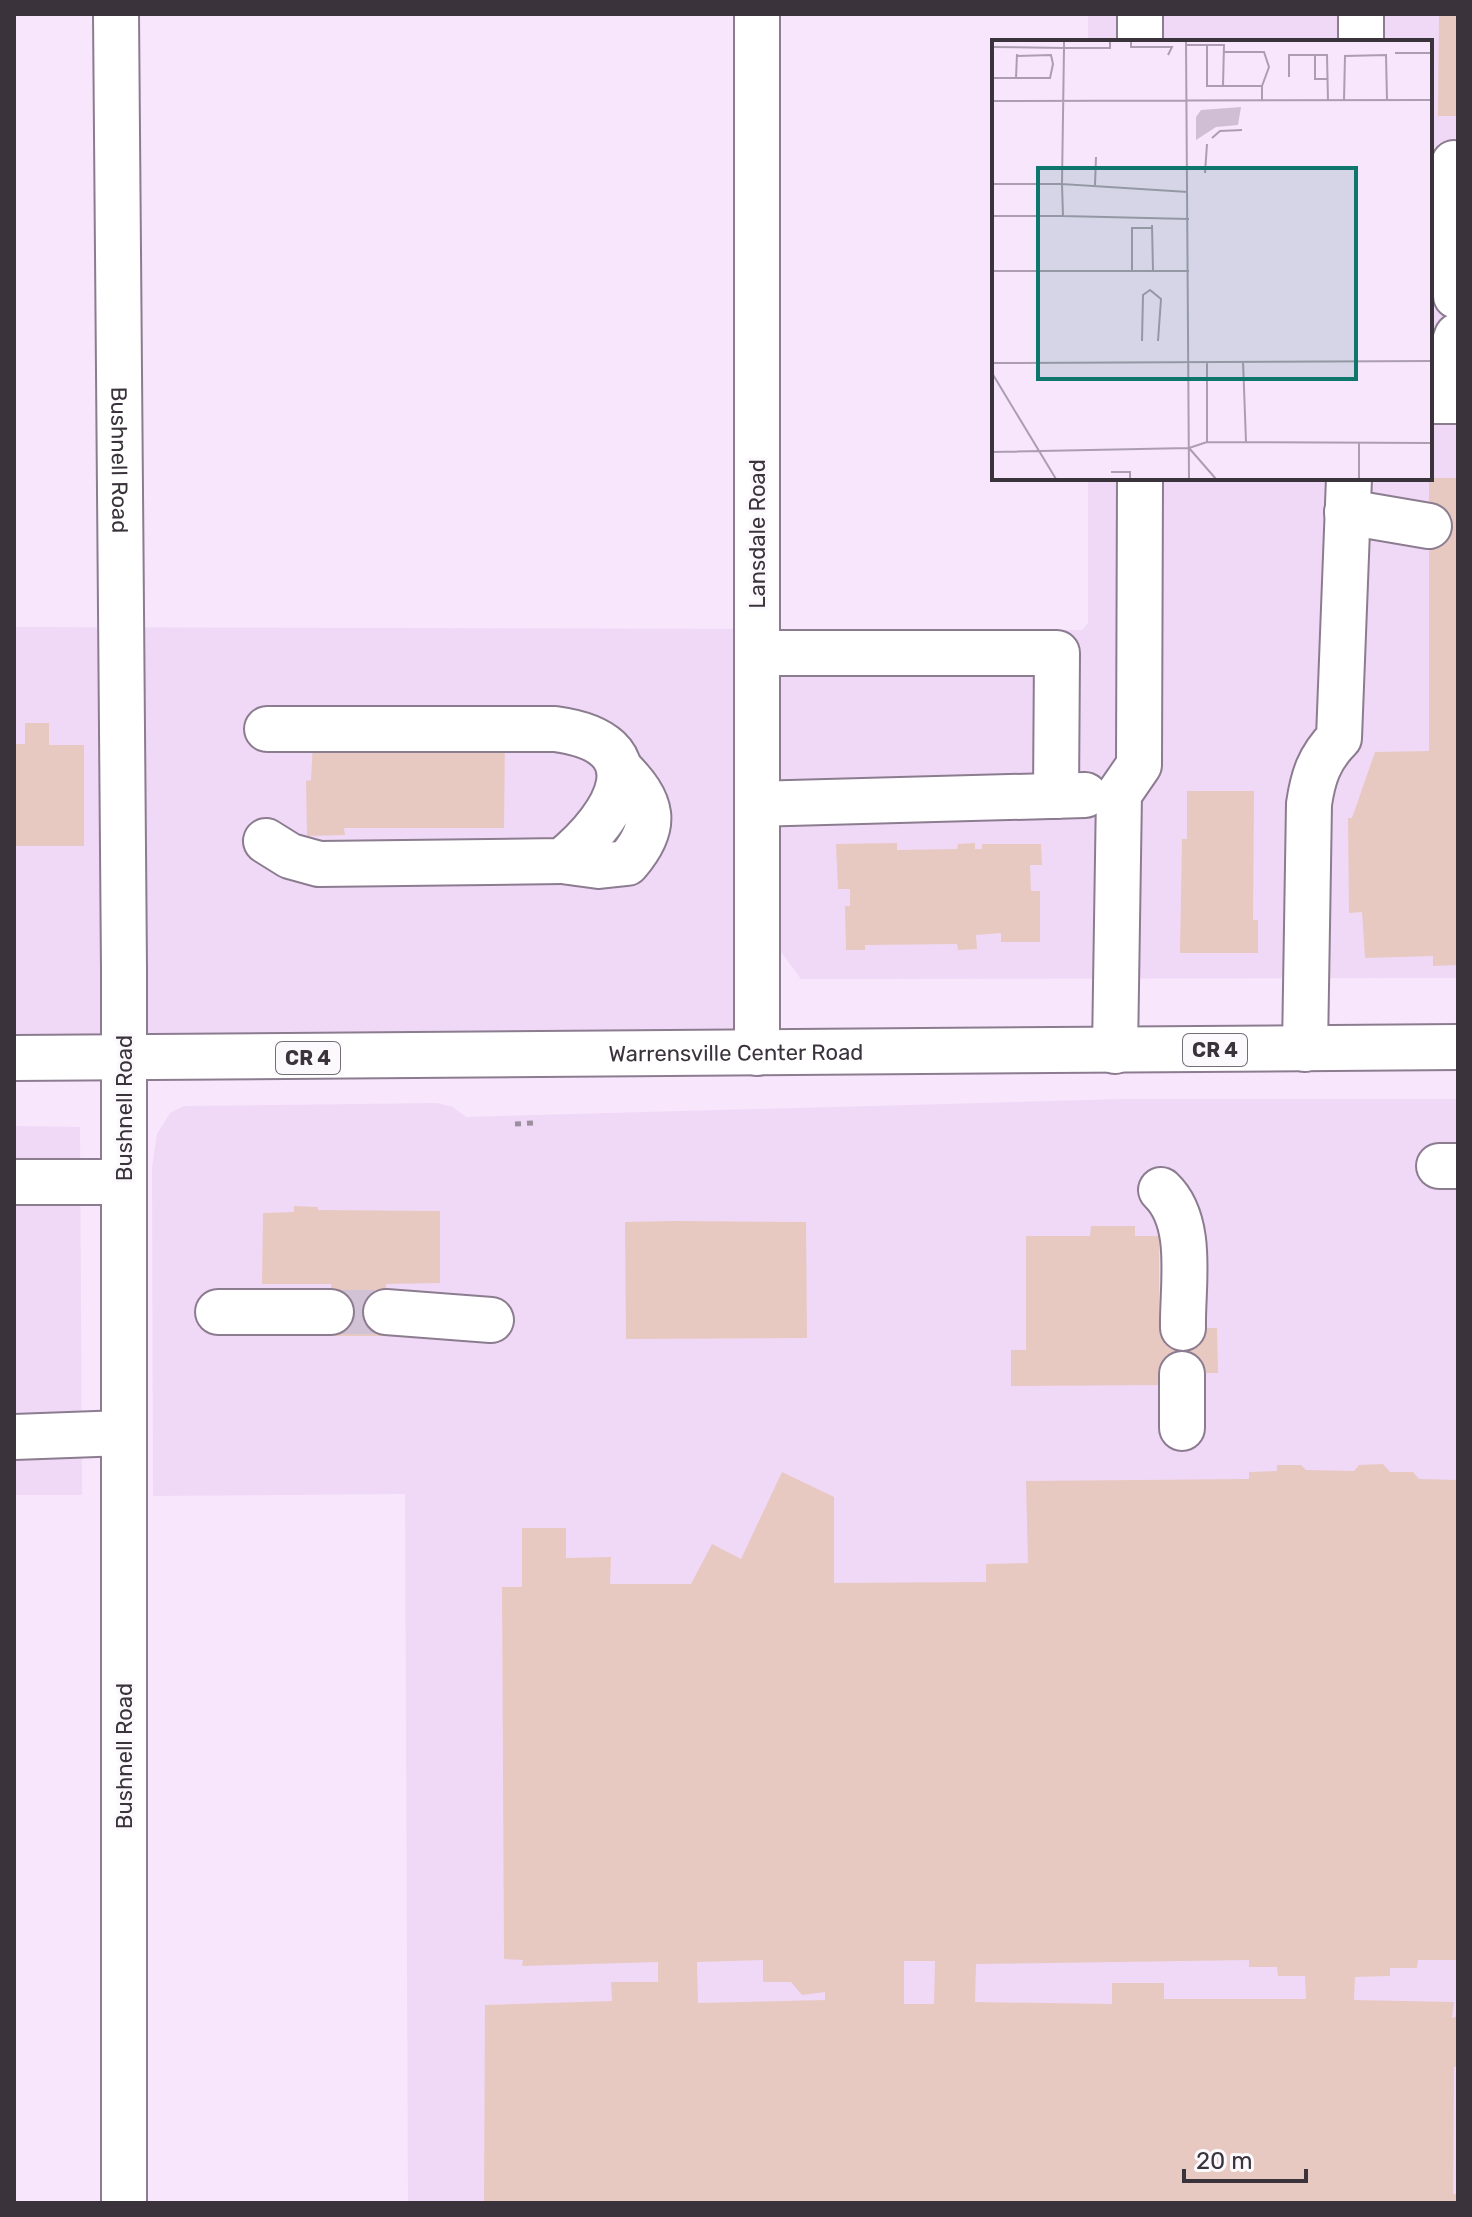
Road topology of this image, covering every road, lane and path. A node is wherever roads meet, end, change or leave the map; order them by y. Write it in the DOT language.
graph roads {
  1 [pos="116,14"];
  2 [pos="757,14"];
  3 [pos="1140,14"];
  4 [pos="1361,14"];
  5 [pos="1140,40"];
  6 [pos="1361,40"];
  7 [pos="1447,163"];
  8 [pos="1447,333"];
  9 [pos="1432,401"];
  10 [pos="1458,401"];
  11 [pos="1140,480"];
  12 [pos="1348,495"];
  13 [pos="1429,526"];
  14 [pos="757,653"];
  15 [pos="267,729"];
  16 [pos="1119,794"];
  17 [pos="1056,796"];
  18 [pos="757,804"];
  19 [pos="266,841"];
  20 [pos="1458,1047"];
  21 [pos="1305,1049"];
  22 [pos="1115,1051"];
  23 [pos="757,1053"];
  24 [pos="14,1058"];
  25 [pos="124,1059"];
  26 [pos="534,1123"];
  27 [pos="515,1124"];
  28 [pos="14,1182"];
  29 [pos="124,1182"];
  30 [pos="1161,1190"];
  31 [pos="218,1312"];
  32 [pos="331,1312"];
  33 [pos="386,1312"];
  34 [pos="491,1320"];
  35 [pos="1183,1328"];
  36 [pos="1182,1374"];
  37 [pos="1182,1428"];
  38 [pos="124,1433"];
  39 [pos="14,1437"];
  40 [pos="124,2203"];
  1 -- 25 [label="street, Bushnell Road"];
  2 -- 14 [label="street, Lansdale Road"];
  3 -- 5 [label="street"];
  4 -- 6 [label="street"];
  7 -- 8 [label="street"];
  9 -- 10 [label="street"];
  11 -- 16 [label="street"];
  12 -- 13 [label="street"];
  12 -- 21 [label="street"];
  14 -- 17 [label="street"];
  14 -- 18 [label="street, Lansdale Road"];
  15 -- 19 [label="street"];
  16 -- 17 [label="street"];
  16 -- 22 [label="street"];
  17 -- 18 [label="street"];
  18 -- 23 [label="street, Lansdale Road"];
  20 -- 21 [label="street, Warrensville Center Road / CR 4"];
  21 -- 22 [label="street, Warrensville Center Road / CR 4"];
  22 -- 23 [label="street, Warrensville Center Road / CR 4"];
  23 -- 25 [label="street, Warrensville Center Road / CR 4"];
  24 -- 25 [label="street, Warrensville Center Road / CR 4"];
  25 -- 29 [label="street, Bushnell Road"];
  26 -- 27 [label="path"];
  28 -- 29 [label="street"];
  29 -- 38 [label="street, Bushnell Road"];
  30 -- 35 [label="street"];
  31 -- 32 [label="street"];
  33 -- 34 [label="street"];
  36 -- 37 [label="street"];
  38 -- 39 [label="street"];
  38 -- 40 [label="street, Bushnell Road"];
}
